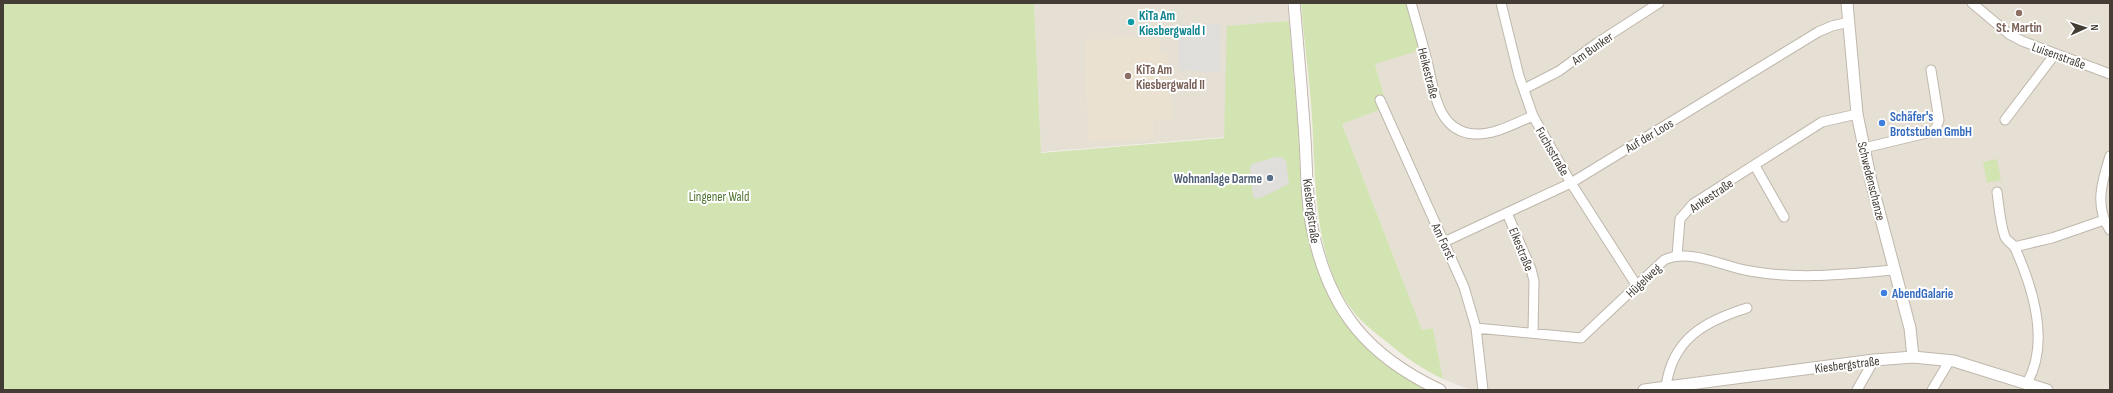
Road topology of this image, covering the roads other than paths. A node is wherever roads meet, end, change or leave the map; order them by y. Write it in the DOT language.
graph roads {
  1 [pos="1294,3"];
  2 [pos="1411,3"];
  3 [pos="1501,3"];
  4 [pos="1659,3"];
  5 [pos="1847,3"];
  6 [pos="1972,3"];
  7 [pos="1849,22"];
  8 [pos="2056,54"];
  9 [pos="1931,70"];
  10 [pos="2110,74"];
  11 [pos="1524,89"];
  12 [pos="1380,100"];
  13 [pos="1857,114"];
  14 [pos="1533,116"];
  15 [pos="2005,120"];
  16 [pos="1864,148"];
  17 [pos="2110,156"];
  18 [pos="1755,166"];
  19 [pos="1571,183"];
  20 [pos="1997,192"];
  21 [pos="1507,213"];
  22 [pos="1784,217"];
  23 [pos="2104,220"];
  24 [pos="2110,230"];
  25 [pos="1444,242"];
  26 [pos="2014,247"];
  27 [pos="1677,256"];
  28 [pos="1894,270"];
  29 [pos="1637,286"];
  30 [pos="1748,308"];
  31 [pos="1476,328"];
  32 [pos="1533,333"];
  33 [pos="1913,357"];
  34 [pos="1874,360"];
  35 [pos="1947,365"];
  36 [pos="2027,383"];
  37 [pos="1666,387"];
  38 [pos="1440,390"];
  39 [pos="1483,390"];
  40 [pos="1644,390"];
  41 [pos="1857,390"];
  42 [pos="1932,390"];
  43 [pos="2047,390"];
  1 -- 38 [label="street, Kiesbergstraße"];
  2 -- 14 [label="street, Heikestraße"];
  3 -- 11 [label="street, Fuchsstraße"];
  4 -- 11 [label="street, Am Bunker"];
  5 -- 7 [label="street, Schwedenschanze"];
  6 -- 8 [label="street, Luisenstraße"];
  7 -- 13 [label="street, Schwedenschanze"];
  7 -- 19 [label="street, Auf der Loos"];
  8 -- 10 [label="street, Luisenstraße"];
  8 -- 15 [label="street"];
  9 -- 16 [label="street"];
  11 -- 14 [label="street, Fuchsstraße"];
  12 -- 25 [label="street, Am Forst"];
  13 -- 16 [label="street, Schwedenschanze"];
  13 -- 18 [label="street, Ankestraße"];
  14 -- 19 [label="street, Fuchsstraße"];
  16 -- 28 [label="street, Schwedenschanze"];
  17 -- 23 [label="street"];
  18 -- 22 [label="street"];
  18 -- 27 [label="street, Ankestraße"];
  19 -- 21 [label="street, Auf der Loos"];
  19 -- 29 [label="street, Fuchsstraße"];
  20 -- 26 [label="street"];
  21 -- 25 [label="street, Auf der Loos"];
  21 -- 32 [label="street, Elkestraße"];
  23 -- 24 [label="street"];
  23 -- 26 [label="street"];
  25 -- 31 [label="street, Am Forst"];
  26 -- 36 [label="street"];
  27 -- 28 [label="street"];
  27 -- 29 [label="street, Hügelweg"];
  28 -- 33 [label="street, Schwedenschanze"];
  29 -- 32 [label="street, Hügelweg"];
  30 -- 37 [label="street"];
  31 -- 32 [label="street, Hügelweg"];
  31 -- 39 [label="street, Am Forst"];
  33 -- 34 [label="street, Kiesbergstraße"];
  33 -- 36 [label="street, Kiesbergstraße"];
  34 -- 37 [label="street, Kiesbergstraße"];
  34 -- 41 [label="street"];
  35 -- 42 [label="street"];
  36 -- 43 [label="street, Kiesbergstraße"];
  37 -- 40 [label="street, Kiesbergstraße"];
}
